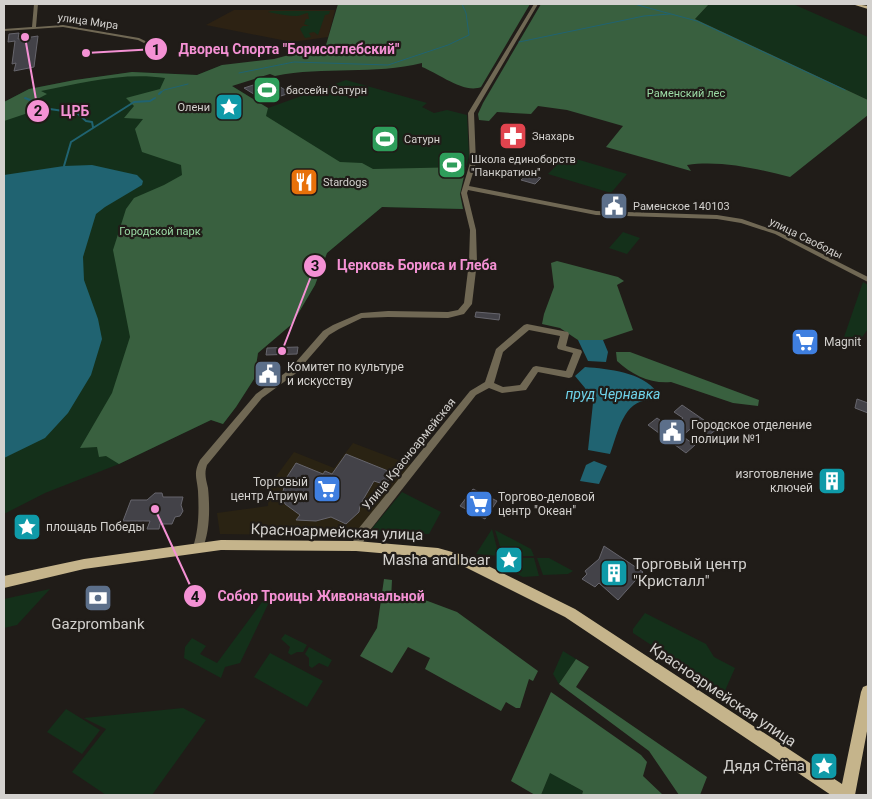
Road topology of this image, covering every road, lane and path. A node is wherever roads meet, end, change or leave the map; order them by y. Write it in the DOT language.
graph roads {
  1 [pos="4,4"];
  2 [pos="9,4"];
  3 [pos="36,4"];
  4 [pos="536,4"];
  5 [pos="859,4"];
  6 [pos="868,8"];
  7 [pos="34,27"];
  8 [pos="4,30"];
  9 [pos="166,52"];
  10 [pos="465,187"];
  11 [pos="868,280"];
  12 [pos="489,384"];
  13 [pos="356,546"];
  14 [pos="198,547"];
  15 [pos="4,582"];
  16 [pos="868,692"];
  17 [pos="845,795"];
  1 -- 2 [label="street"];
  3 -- 7 [label="street"];
  4 -- 10 [label="street"];
  5 -- 6 [label="main road"];
  7 -- 8 [label="street, улица Мира"];
  7 -- 9 [label="street, улица Мира"];
  10 -- 11 [label="street, улица Свободы"];
  10 -- 14 [label="street"];
  12 -- 12 [label="street"];
  12 -- 13 [label="street, Улица Красноармейская"];
  13 -- 14 [label="main road, Красноармейская улица"];
  13 -- 17 [label="main road, Красноармейская улица"];
  14 -- 15 [label="main road, Красноармейская улица"];
  16 -- 17 [label="main road"];
}
